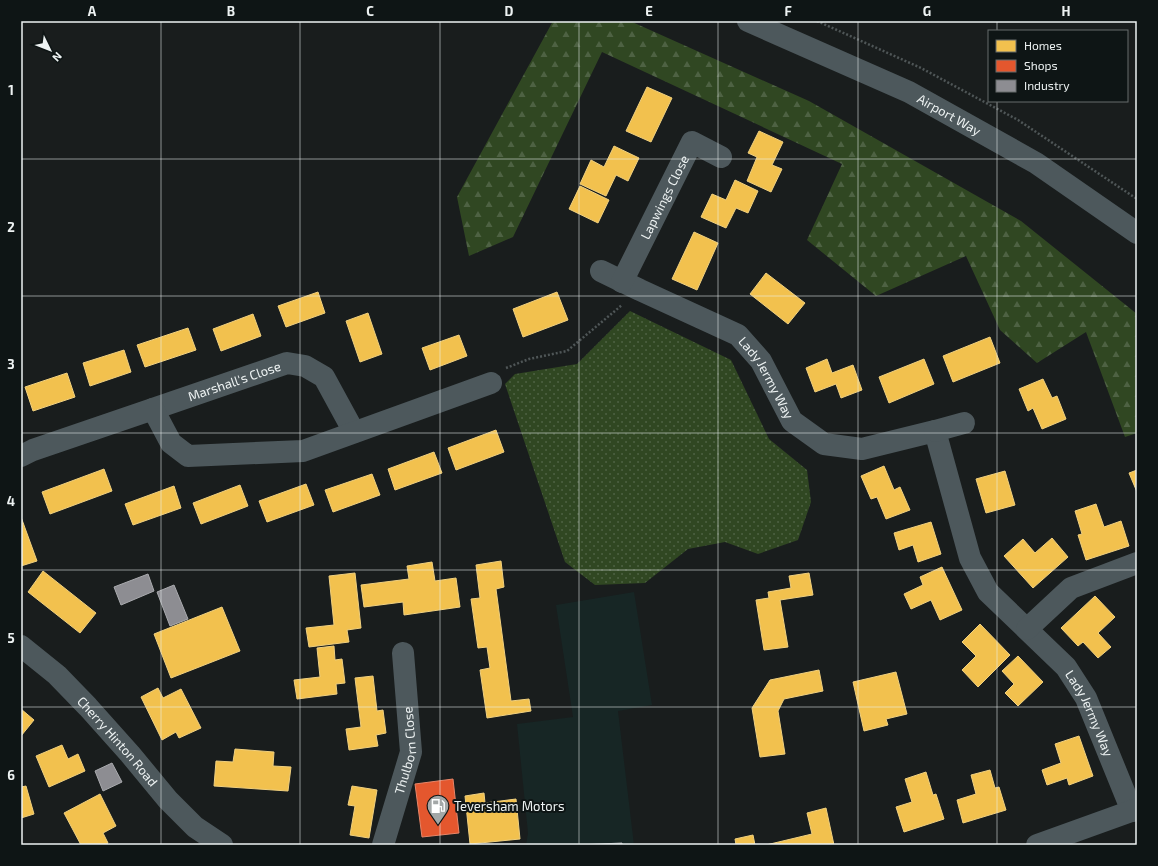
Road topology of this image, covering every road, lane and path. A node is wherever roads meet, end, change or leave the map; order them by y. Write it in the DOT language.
graph roads {
  1 [pos="748,21"];
  2 [pos="721,157"];
  3 [pos="1137,233"];
  4 [pos="601,270"];
  5 [pos="631,286"];
  6 [pos="496,376"];
  7 [pos="153,409"];
  8 [pos="964,423"];
  9 [pos="935,431"];
  10 [pos="354,432"];
  11 [pos="21,456"];
  12 [pos="1137,563"];
  13 [pos="1027,629"];
  14 [pos="21,646"];
  15 [pos="403,653"];
  16 [pos="1135,810"];
  17 [pos="213,843"];
  18 [pos="383,845"];
  19 [pos="1037,845"];
  1 -- 3 [label="street, Airport Way"];
  2 -- 5 [label="street, Lapwings Close"];
  4 -- 5 [label="street, Lady Jermy Way"];
  5 -- 6 [label="path"];
  5 -- 9 [label="street, Lady Jermy Way"];
  6 -- 10 [label="street"];
  7 -- 10 [label="street"];
  7 -- 10 [label="street, Marshall's Close"];
  7 -- 11 [label="street, Marshall's Close"];
  8 -- 9 [label="street, Lady Jermy Way"];
  9 -- 13 [label="street, Lady Jermy Way"];
  12 -- 13 [label="street"];
  13 -- 16 [label="street, Lady Jermy Way"];
  14 -- 17 [label="street, Cherry Hinton Road"];
  15 -- 18 [label="street, Thulborn Close"];
  16 -- 19 [label="street"];
}
